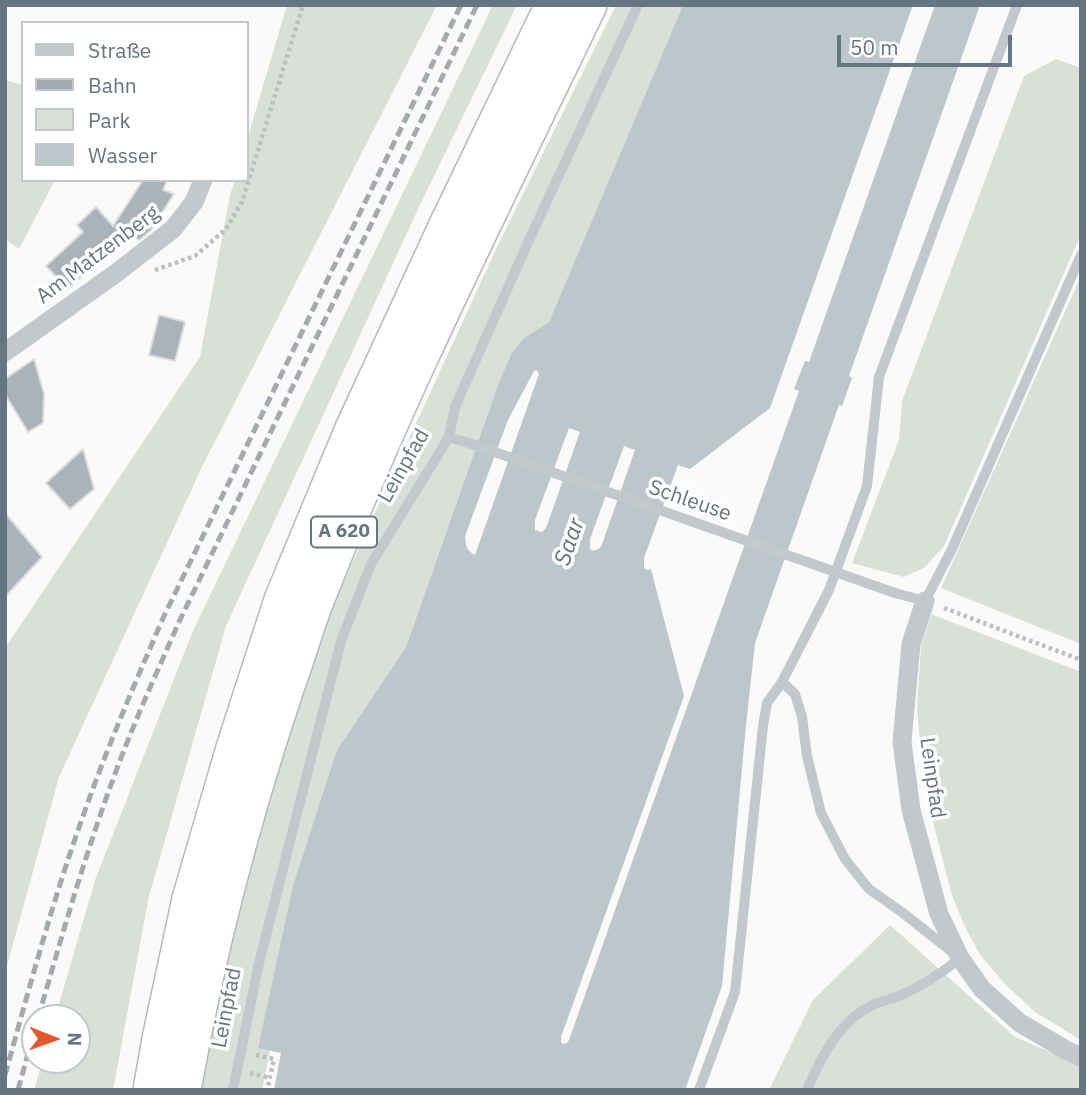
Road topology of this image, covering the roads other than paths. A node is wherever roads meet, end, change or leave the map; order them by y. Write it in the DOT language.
graph roads {
  1 [pos="553,5"];
  2 [pos="589,5"];
  3 [pos="638,5"];
  4 [pos="1017,5"];
  5 [pos="202,182"];
  6 [pos="1081,254"];
  7 [pos="5,352"];
  8 [pos="449,437"];
  9 [pos="925,601"];
  10 [pos="782,682"];
  11 [pos="960,958"];
  12 [pos="1081,1057"];
  13 [pos="151,1090"];
  14 [pos="183,1090"];
  15 [pos="233,1090"];
  16 [pos="699,1090"];
  17 [pos="807,1090"];
  1 -- 13 [label="highway, A 620"];
  2 -- 14 [label="highway, A 620"];
  3 -- 8 [label="lane, Leinpfad"];
  4 -- 10 [label="lane"];
  5 -- 7 [label="street, Am Matzenberg"];
  6 -- 9 [label="lane, Leinpfad"];
  8 -- 9 [label="lane, Schleuse, bridge"];
  8 -- 15 [label="lane, Leinpfad"];
  9 -- 11 [label="street, Leinpfad"];
  10 -- 11 [label="lane"];
  10 -- 16 [label="lane"];
  11 -- 12 [label="street, Leinpfad"];
  11 -- 17 [label="lane"];
}
